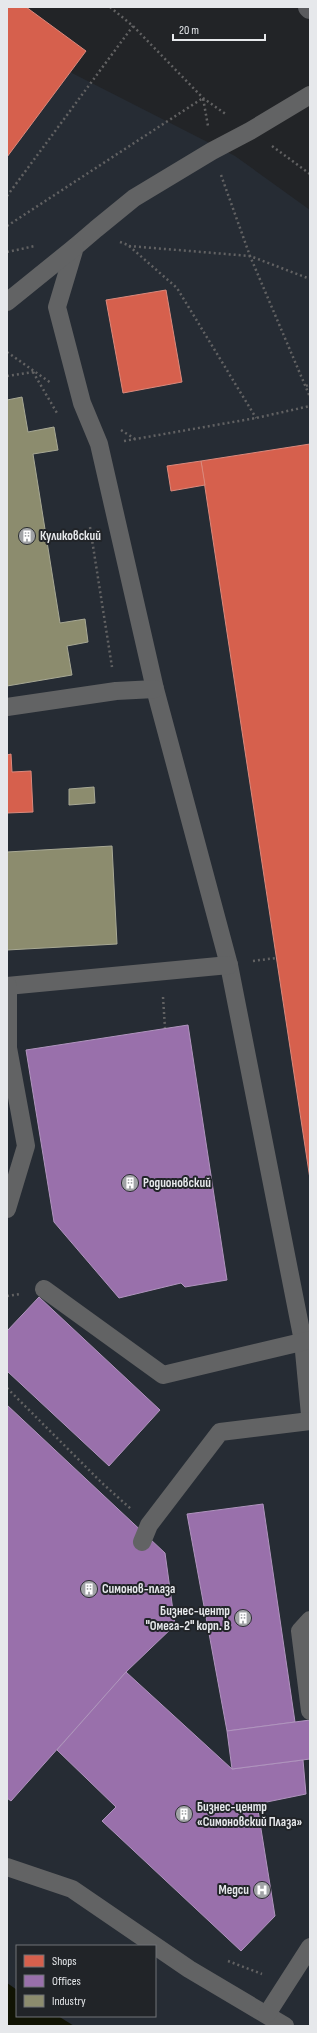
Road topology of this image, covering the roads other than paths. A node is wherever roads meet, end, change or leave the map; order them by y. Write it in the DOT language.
graph roads {
  1 [pos="310,95"];
  2 [pos="75,247"];
  3 [pos="7,302"];
  4 [pos="155,689"];
  5 [pos="7,707"];
  6 [pos="229,965"];
  7 [pos="8,986"];
  8 [pos="7,1209"];
  9 [pos="44,1289"];
  10 [pos="306,1340"];
  11 [pos="310,1416"];
  12 [pos="310,1421"];
  13 [pos="142,1542"];
  14 [pos="310,1620"];
  15 [pos="310,1711"];
  16 [pos="7,1867"];
  17 [pos="154,1945"];
  18 [pos="156,1946"];
  19 [pos="310,1947"];
  20 [pos="267,2014"];
  21 [pos="285,2026"];
  1 -- 2 [label="lane"];
  2 -- 3 [label="lane"];
  2 -- 4 [label="lane"];
  4 -- 5 [label="lane"];
  4 -- 6 [label="lane"];
  6 -- 7 [label="lane"];
  6 -- 10 [label="lane"];
  7 -- 8 [label="lane"];
  9 -- 10 [label="lane"];
  10 -- 11 [label="lane"];
  12 -- 13 [label="lane"];
  14 -- 15 [label="lane"];
  16 -- 17 [label="lane"];
  18 -- 20 [label="lane"];
  19 -- 20 [label="lane"];
  20 -- 21 [label="lane"];
}
